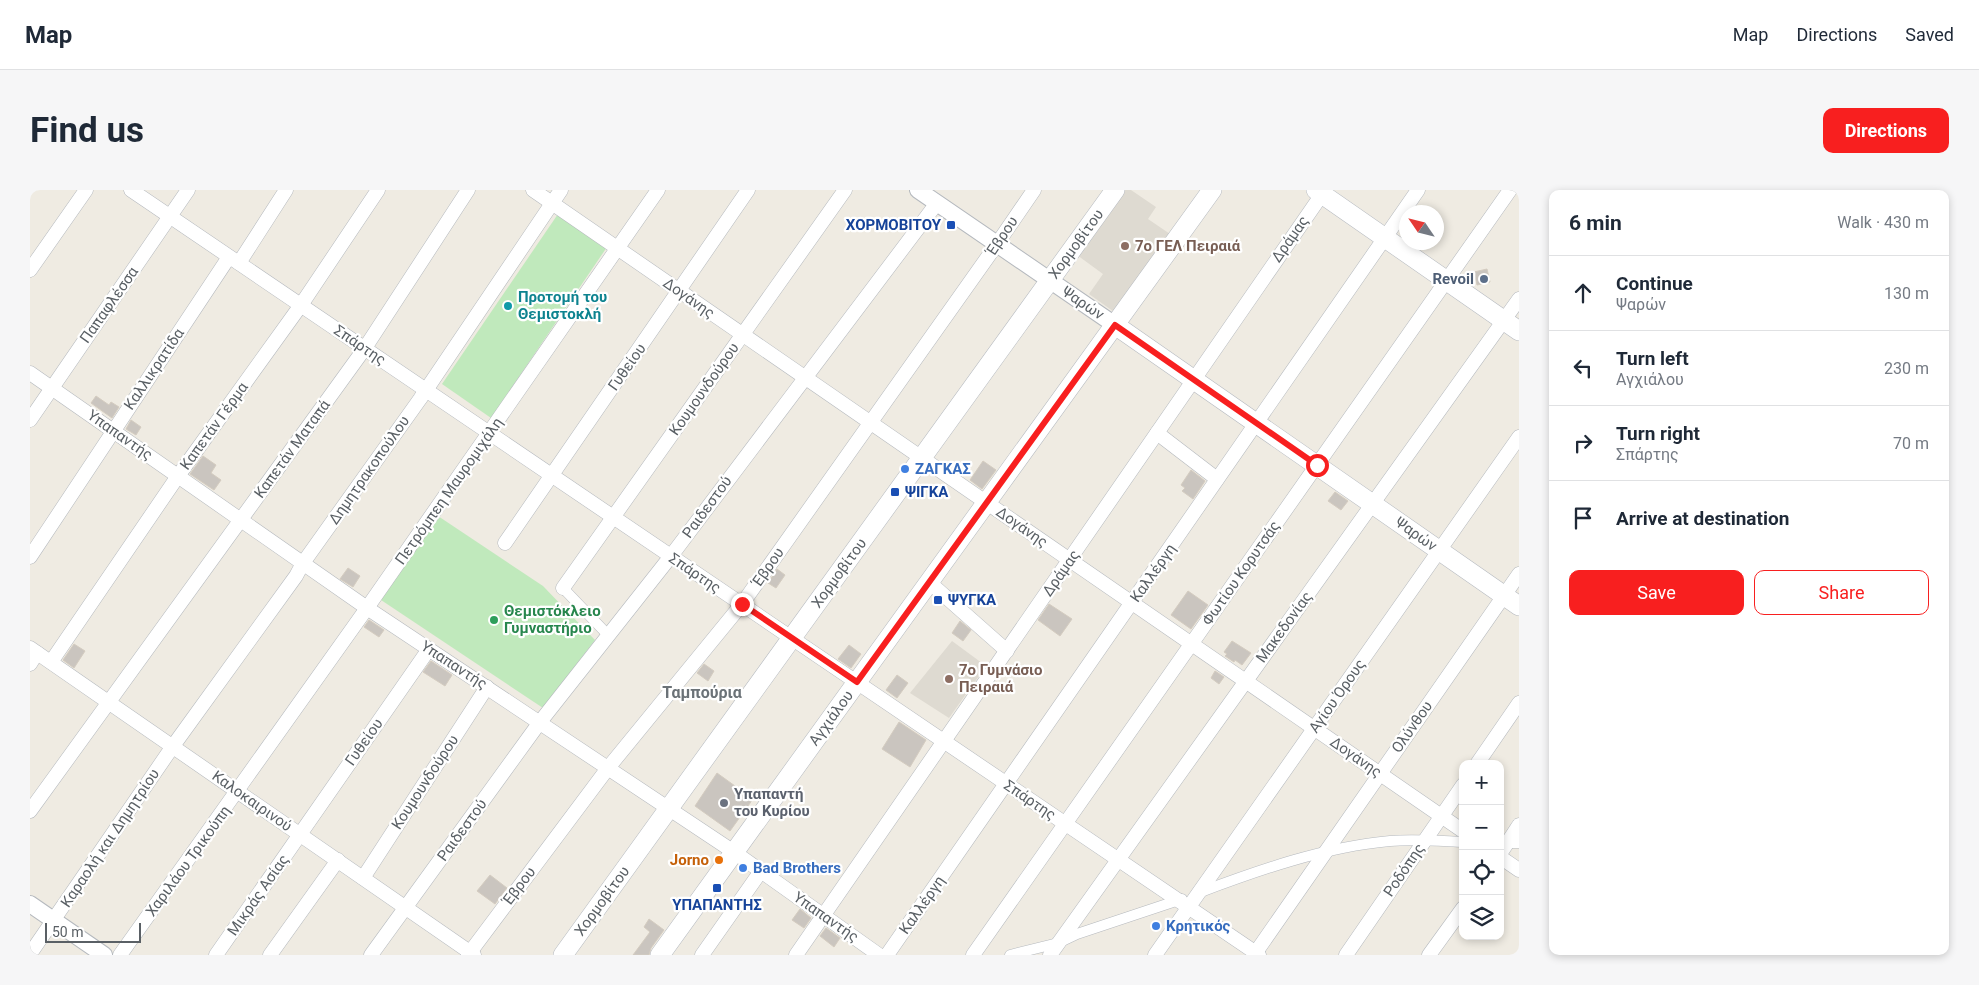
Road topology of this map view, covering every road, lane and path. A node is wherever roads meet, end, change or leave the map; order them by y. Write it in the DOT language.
graph roads {
  1 [pos="86,190"];
  2 [pos="131,190"];
  3 [pos="188,190"];
  4 [pos="286,190"];
  5 [pos="378,190"];
  6 [pos="468,190"];
  7 [pos="533,190"];
  8 [pos="561,190"];
  9 [pos="658,190"];
  10 [pos="748,190"];
  11 [pos="845,190"];
  12 [pos="1034,190"];
  13 [pos="1115,190"];
  14 [pos="1212,190"];
  15 [pos="1418,190"];
  16 [pos="1510,190"];
  17 [pos="921,191"];
  18 [pos="1321,191"];
  19 [pos="552,203"];
  20 [pos="937,203"];
  21 [pos="170,217"];
  22 [pos="1385,238"];
  23 [pos="998,244"];
  24 [pos="617,248"];
  25 [pos="234,260"];
  26 [pos="30,270"];
  27 [pos="1050,280"];
  28 [pos="1447,281"];
  29 [pos="679,291"];
  30 [pos="1519,299"];
  31 [pos="301,305"];
  32 [pos="1115,325"];
  33 [pos="1511,326"];
  34 [pos="742,334"];
  35 [pos="365,348"];
  36 [pos="30,373"];
  37 [pos="804,377"];
  38 [pos="1194,380"];
  39 [pos="52,388"];
  40 [pos="426,390"];
  41 [pos="30,420"];
  42 [pos="870,422"];
  43 [pos="1256,423"];
  44 [pos="113,430"];
  45 [pos="489,433"];
  46 [pos="1157,433"];
  47 [pos="1519,436"];
  48 [pos="922,458"];
  49 [pos="1317,465"];
  50 [pos="552,475"];
  51 [pos="178,476"];
  52 [pos="1218,479"];
  53 [pos="986,503"];
  54 [pos="1372,504"];
  55 [pos="612,517"];
  56 [pos="241,520"];
  57 [pos="505,543"];
  58 [pos="1439,550"];
  59 [pos="30,556"];
  60 [pos="671,556"];
  61 [pos="1070,560"];
  62 [pos="303,563"];
  63 [pos="1519,574"];
  64 [pos="929,582"];
  65 [pos="562,588"];
  66 [pos="1512,600"];
  67 [pos="1132,603"];
  68 [pos="742,604"];
  69 [pos="367,608"];
  70 [pos="608,635"];
  71 [pos="792,638"];
  72 [pos="1191,644"];
  73 [pos="429,649"];
  74 [pos="1007,651"];
  75 [pos="32,655"];
  76 [pos="51,662"];
  77 [pos="1246,681"];
  78 [pos="857,682"];
  79 [pos="488,687"];
  80 [pos="108,702"];
  81 [pos="1519,703"];
  82 [pos="540,722"];
  83 [pos="1314,728"];
  84 [pos="944,742"];
  85 [pos="173,746"];
  86 [pos="1480,760"];
  87 [pos="608,768"];
  88 [pos="1380,774"];
  89 [pos="1006,784"];
  90 [pos="238,791"];
  91 [pos="1459,791"];
  92 [pos="668,809"];
  93 [pos="30,811"];
  94 [pos="1442,816"];
  95 [pos="1065,823"];
  96 [pos="1519,826"];
  97 [pos="1459,828"];
  98 [pos="300,834"];
  99 [pos="1425,840"];
  100 [pos="1459,842"];
  101 [pos="1505,848"];
  102 [pos="734,852"];
  103 [pos="1324,852"];
  104 [pos="338,860"];
  105 [pos="1118,860"];
  106 [pos="1519,870"];
  107 [pos="761,871"];
  108 [pos="363,878"];
  109 [pos="1199,893"];
  110 [pos="30,904"];
  111 [pos="1184,904"];
  112 [pos="406,908"];
  113 [pos="1459,914"];
  114 [pos="824,915"];
  115 [pos="54,920"];
  116 [pos="1058,943"];
  117 [pos="30,954"];
  118 [pos="471,954"];
  119 [pos="1256,954"];
  120 [pos="104,955"];
  121 [pos="120,955"];
  122 [pos="216,955"];
  123 [pos="270,955"];
  124 [pos="372,955"];
  125 [pos="563,955"];
  126 [pos="660,955"];
  127 [pos="702,955"];
  128 [pos="796,955"];
  129 [pos="879,955"];
  130 [pos="887,955"];
  131 [pos="973,955"];
  132 [pos="1010,955"];
  133 [pos="1050,955"];
  134 [pos="1155,955"];
  135 [pos="1346,955"];
  136 [pos="1429,955"];
  1 -- 26 [label="street"];
  2 -- 21 [label="street, Σπάρτης"];
  3 -- 21 [label="street, Παπαφλέσσα"];
  4 -- 25 [label="street, Καλλικρατίδα"];
  5 -- 31 [label="street, Καπετάν Γέρμα"];
  6 -- 35 [label="street, Καπετάν Ματαπά"];
  7 -- 19 [label="street, Δογάνης"];
  8 -- 19 [label="street, Δημητρακοπούλου"];
  9 -- 24 [label="street, Πετρόμπεη Μαυρομιχάλη"];
  10 -- 29 [label="street, Γυθείου"];
  11 -- 34 [label="street, Κουμουνδούρου"];
  12 -- 23 [label="street, Έβρου"];
  13 -- 27 [label="main road, Χορμοβίτου"];
  14 -- 32 [label="main road, Αγχιάλου"];
  15 -- 22 [label="street, Καλλέργη"];
  16 -- 28 [label="street, Φωτίου Κορυτσάς"];
  17 -- 20 [label="street, Ψαρών"];
  18 -- 22 [label="main road"];
  18 -- 38 [label="street, Δράμας"];
  19 -- 24 [label="street, Δογάνης"];
  19 -- 40 [label="street, Δημητρακοπούλου"];
  20 -- 23 [label="street, Ψαρών"];
  20 -- 37 [label="street, Ραιδεστού"];
  21 -- 25 [label="street, Σπάρτης"];
  21 -- 39 [label="street, Παπαφλέσσα"];
  22 -- 28 [label="main road"];
  22 -- 43 [label="street, Καλλέργη"];
  23 -- 27 [label="street, Ψαρών"];
  23 -- 42 [label="street, Έβρου"];
  24 -- 29 [label="street, Δογάνης"];
  24 -- 45 [label="street, Πετρόμπεη Μαυρομιχάλη"];
  25 -- 31 [label="street, Σπάρτης"];
  25 -- 44 [label="street, Καλλικρατίδα"];
  27 -- 32 [label="street, Ψαρών"];
  27 -- 48 [label="main road, Χορμοβίτου"];
  28 -- 33 [label="main road"];
  28 -- 49 [label="street, Φωτίου Κορυτσάς"];
  29 -- 34 [label="street, Δογάνης"];
  29 -- 50 [label="street, Γυθείου"];
  30 -- 33 [label="street, Μακεδονίας"];
  31 -- 35 [label="street, Σπάρτης"];
  31 -- 51 [label="street, Καπετάν Γέρμα"];
  32 -- 38 [label="main road, Ψαρών"];
  32 -- 53 [label="main road, Αγχιάλου"];
  33 -- 54 [label="street, Μακεδονίας"];
  34 -- 37 [label="street, Δογάνης"];
  34 -- 55 [label="street, Κουμουνδούρου"];
  35 -- 40 [label="street, Σπάρτης"];
  35 -- 56 [label="street, Καπετάν Ματαπά"];
  36 -- 39 [label="street, Υπαπαντής"];
  37 -- 42 [label="street, Δογάνης"];
  37 -- 60 [label="street, Ραιδεστού"];
  38 -- 43 [label="main road, Ψαρών"];
  38 -- 46 [label="street, Δράμας"];
  39 -- 41 [label="street, Παπαφλέσσα"];
  39 -- 44 [label="street, Υπαπαντής"];
  40 -- 45 [label="street, Σπάρτης"];
  40 -- 62 [label="street, Δημητρακοπούλου"];
  42 -- 48 [label="street, Δογάνης"];
  42 -- 68 [label="street, Έβρου"];
  43 -- 49 [label="main road, Ψαρών"];
  43 -- 52 [label="street, Καλλέργη"];
  44 -- 51 [label="street, Υπαπαντής"];
  44 -- 59 [label="street, Καλλικρατίδα"];
  45 -- 50 [label="street, Σπάρτης"];
  45 -- 69 [label="street, Πετρόμπεη Μαυρομιχάλη"];
  46 -- 52 [label="street"];
  46 -- 61 [label="street, Δράμας"];
  47 -- 58 [label="street, Αγίου Όρους"];
  48 -- 53 [label="street, Δογάνης"];
  48 -- 71 [label="main road, Χορμοβίτου"];
  49 -- 54 [label="main road, Ψαρών"];
  49 -- 72 [label="street, Φωτίου Κορυτσάς"];
  50 -- 55 [label="street, Σπάρτης"];
  50 -- 57 [label="street, Γυθείου"];
  51 -- 56 [label="street, Υπαπαντής"];
  51 -- 76 [label="street, Καπετάν Γέρμα"];
  52 -- 67 [label="street, Καλλέργη"];
  53 -- 61 [label="street, Δογάνης"];
  53 -- 64 [label="main road, Αγχιάλου"];
  54 -- 58 [label="main road, Ψαρών"];
  54 -- 77 [label="street, Μακεδονίας"];
  55 -- 60 [label="street, Σπάρτης"];
  55 -- 65 [label="street, Κουμουνδούρου"];
  56 -- 62 [label="street, Υπαπαντής"];
  56 -- 80 [label="street, Καπετάν Ματαπά"];
  58 -- 66 [label="main road, Ψαρών"];
  58 -- 83 [label="street, Αγίου Όρους"];
  60 -- 68 [label="street, Σπάρτης"];
  60 -- 70 [label="street, Ραιδεστού"];
  61 -- 67 [label="street, Δογάνης"];
  61 -- 74 [label="street, Δράμας"];
  62 -- 69 [label="street, Υπαπαντής"];
  62 -- 85 [label="street, Δημητρακοπούλου"];
  63 -- 66 [label="street, Ολύνθου"];
  64 -- 74 [label="street"];
  64 -- 78 [label="main road, Αγχιάλου"];
  65 -- 70 [label="street"];
  66 -- 88 [label="street, Ολύνθου"];
  67 -- 72 [label="street, Δογάνης"];
  67 -- 89 [label="street, Καλλέργη"];
  68 -- 71 [label="street, Σπάρτης"];
  68 -- 87 [label="street, Έβρου"];
  69 -- 73 [label="street, Υπαπαντής"];
  69 -- 90 [label="street, Πετρόμπεη Μαυρομιχάλη"];
  70 -- 82 [label="street, Ραιδεστού"];
  71 -- 78 [label="street, Σπάρτης"];
  71 -- 92 [label="main road, Χορμοβίτου"];
  72 -- 77 [label="street, Δογάνης"];
  72 -- 95 [label="street, Φωτίου Κορυτσάς"];
  73 -- 79 [label="street, Υπαπαντής"];
  73 -- 98 [label="street, Γυθείου"];
  74 -- 84 [label="street, Δράμας"];
  75 -- 76 [label="street, Καλοκαιρινού"];
  76 -- 80 [label="street, Καλοκαιρινού"];
  77 -- 83 [label="street, Δογάνης"];
  77 -- 105 [label="street, Μακεδονίας"];
  78 -- 84 [label="street, Σπάρτης"];
  78 -- 102 [label="main road, Αγχιάλου"];
  79 -- 82 [label="street, Υπαπαντής"];
  79 -- 108 [label="street, Κουμουνδούρου"];
  80 -- 85 [label="street, Καλοκαιρινού"];
  80 -- 93 [label="street, Καπετάν Ματαπά"];
  81 -- 86 [label="street"];
  82 -- 87 [label="street, Υπαπαντής"];
  82 -- 112 [label="street, Ραιδεστού"];
  83 -- 88 [label="street, Δογάνης"];
  83 -- 109 [label="street, Αγίου Όρους"];
  84 -- 89 [label="street, Σπάρτης"];
  84 -- 114 [label="street, Δράμας"];
  85 -- 90 [label="street, Καλοκαιρινού"];
  85 -- 115 [label="street, Καραολή και Δημητρίου"];
  87 -- 92 [label="street, Υπαπαντής"];
  87 -- 118 [label="street, Έβρου"];
  88 -- 94 [label="street, Δογάνης"];
  88 -- 103 [label="street, Ολύνθου"];
  89 -- 95 [label="street, Σπάρτης"];
  89 -- 130 [label="street, Καλλέργη"];
  90 -- 98 [label="street, Καλοκαιρινού"];
  90 -- 121 [label="street, Χαριλάου Τρικούπη"];
  91 -- 94 [label="street, Ροδόπης"];
  92 -- 102 [label="street, Υπαπαντής"];
  92 -- 125 [label="main road, Χορμοβίτου"];
  94 -- 97 [label="street, Δογάνης"];
  94 -- 99 [label="street, Ροδόπης"];
  95 -- 105 [label="street, Σπάρτης"];
  95 -- 131 [label="street, Φωτίου Κορυτσάς"];
  96 -- 101 [label="street"];
  98 -- 104 [label="street, Καλοκαιρινού"];
  98 -- 122 [label="street, Μικράς Ασίας"];
  99 -- 100 [label="street"];
  99 -- 103 [label="street"];
  99 -- 135 [label="street, Ροδόπης"];
  101 -- 106 [label="street"];
  102 -- 107 [label="street, Υπαπαντής"];
  102 -- 126 [label="main road, Αγχιάλου"];
  103 -- 109 [label="street"];
  103 -- 119 [label="street, Ολύνθου"];
  104 -- 108 [label="street, Καλοκαιρινού"];
  104 -- 123 [label="street"];
  105 -- 111 [label="street, Σπάρτης"];
  105 -- 116 [label="street, Μακεδονίας"];
  107 -- 114 [label="street, Υπαπαντής"];
  107 -- 127 [label="street"];
  108 -- 112 [label="street, Καλοκαιρινού"];
  109 -- 111 [label="street, Αγίου Όρους"];
  110 -- 115 [label="street"];
  111 -- 116 [label="street"];
  111 -- 119 [label="street, Σπάρτης"];
  111 -- 134 [label="street, Αγίου Όρους"];
  112 -- 118 [label="street, Καλοκαιρινού"];
  112 -- 124 [label="street, Ραιδεστού"];
  113 -- 136 [label="street"];
  114 -- 128 [label="street, Δράμας"];
  114 -- 129 [label="street, Υπαπαντής"];
  115 -- 117 [label="street, Καραολή και Δημητρίου"];
  115 -- 120 [label="street"];
  116 -- 132 [label="street"];
  116 -- 133 [label="street, Μακεδονίας"];
}
